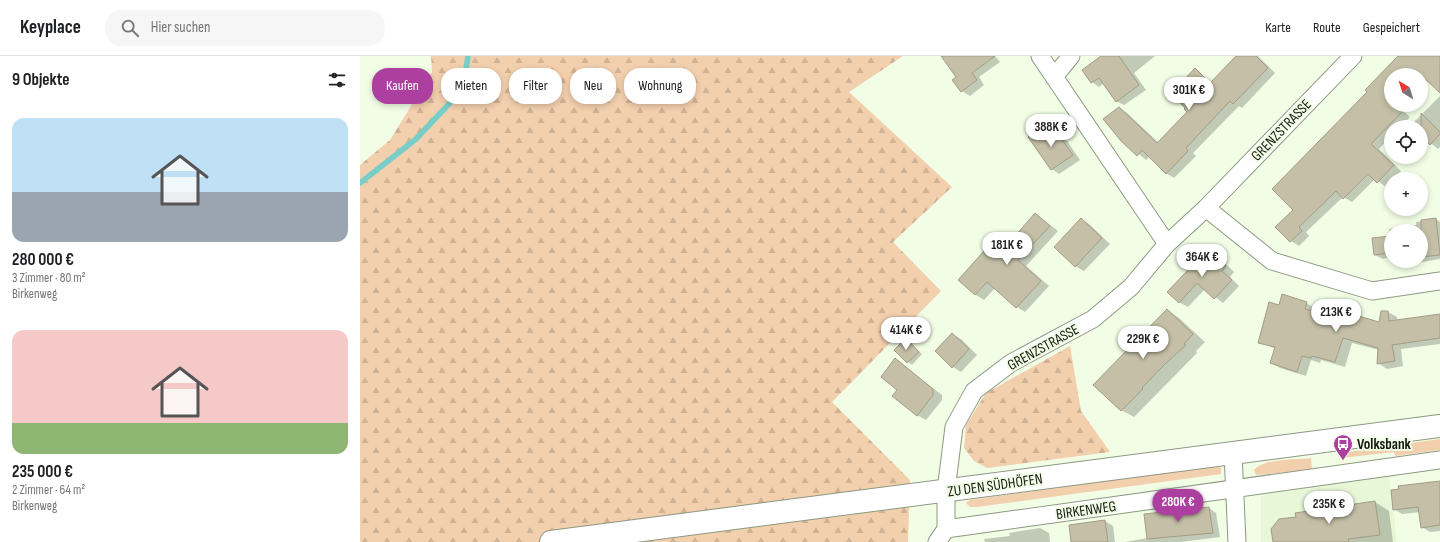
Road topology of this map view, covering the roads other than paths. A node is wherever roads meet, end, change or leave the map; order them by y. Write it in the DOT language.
graph roads {
  1 [pos="1040,56"];
  2 [pos="1071,56"];
  3 [pos="1352,56"];
  4 [pos="1054,77"];
  5 [pos="1206,208"];
  6 [pos="1167,244"];
  7 [pos="1440,281"];
  8 [pos="1440,426"];
  9 [pos="1233,453"];
  10 [pos="1440,460"];
  11 [pos="1235,489"];
  12 [pos="946,491"];
  13 [pos="946,538"];
  14 [pos="551,542"];
  15 [pos="1237,542"];
  1 -- 4 [label="street"];
  2 -- 4 [label="street"];
  3 -- 5 [label="street, GRENZSTRASSE"];
  4 -- 6 [label="street"];
  5 -- 6 [label="street, GRENZSTRASSE"];
  5 -- 7 [label="street"];
  6 -- 12 [label="street, GRENZSTRASSE"];
  8 -- 9 [label="street, ZU DEN SÜDHÖFEN"];
  9 -- 11 [label="street"];
  9 -- 12 [label="street, ZU DEN SÜDHÖFEN"];
  10 -- 11 [label="street, BIRKENWEG"];
  11 -- 13 [label="street, BIRKENWEG"];
  11 -- 15 [label="street"];
  12 -- 13 [label="street, GRENZSTRASSE"];
  12 -- 14 [label="street, ZU DEN SÜDHÖFEN"];
}
